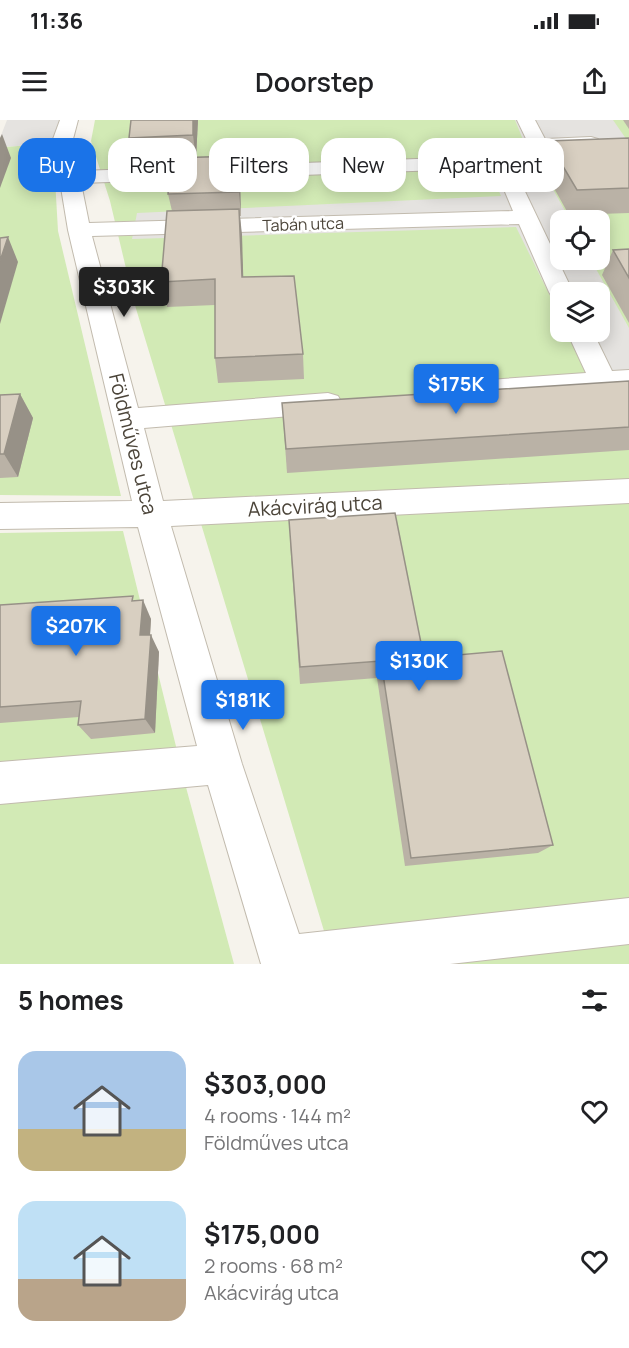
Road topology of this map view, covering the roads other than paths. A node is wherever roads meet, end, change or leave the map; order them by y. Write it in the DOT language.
graph roads {
  1 [pos="69,120"];
  2 [pos="526,120"];
  3 [pos="63,138"];
  4 [pos="604,140"];
  5 [pos="96,176"];
  6 [pos="73,192"];
  7 [pos="526,217"];
  8 [pos="80,230"];
  9 [pos="556,282"];
  10 [pos="587,342"];
  11 [pos="616,380"];
  12 [pos="403,397"];
  13 [pos="357,400"];
  14 [pos="127,419"];
  15 [pos="629,491"];
  16 [pos="151,514"];
  17 [pos="0,516"];
  18 [pos="222,764"];
  19 [pos="0,783"];
  20 [pos="629,921"];
  21 [pos="285,962"];
  1 -- 3 [label="street, Földműves utca"];
  2 -- 4 [label="street"];
  5 -- 7 [label="street"];
  6 -- 8 [label="street, Földműves utca"];
  7 -- 8 [label="street, Tabán utca"];
  7 -- 9 [label="street"];
  8 -- 14 [label="street, Földműves utca"];
  10 -- 11 [label="street"];
  11 -- 12 [label="street"];
  13 -- 14 [label="street"];
  14 -- 16 [label="street, Földműves utca"];
  15 -- 16 [label="street, Akácvirág utca"];
  16 -- 17 [label="street, Akácvirág utca"];
  16 -- 18 [label="street, Földműves utca"];
  18 -- 19 [label="street"];
  18 -- 21 [label="street, Földműves utca"];
  20 -- 21 [label="street"];
}
